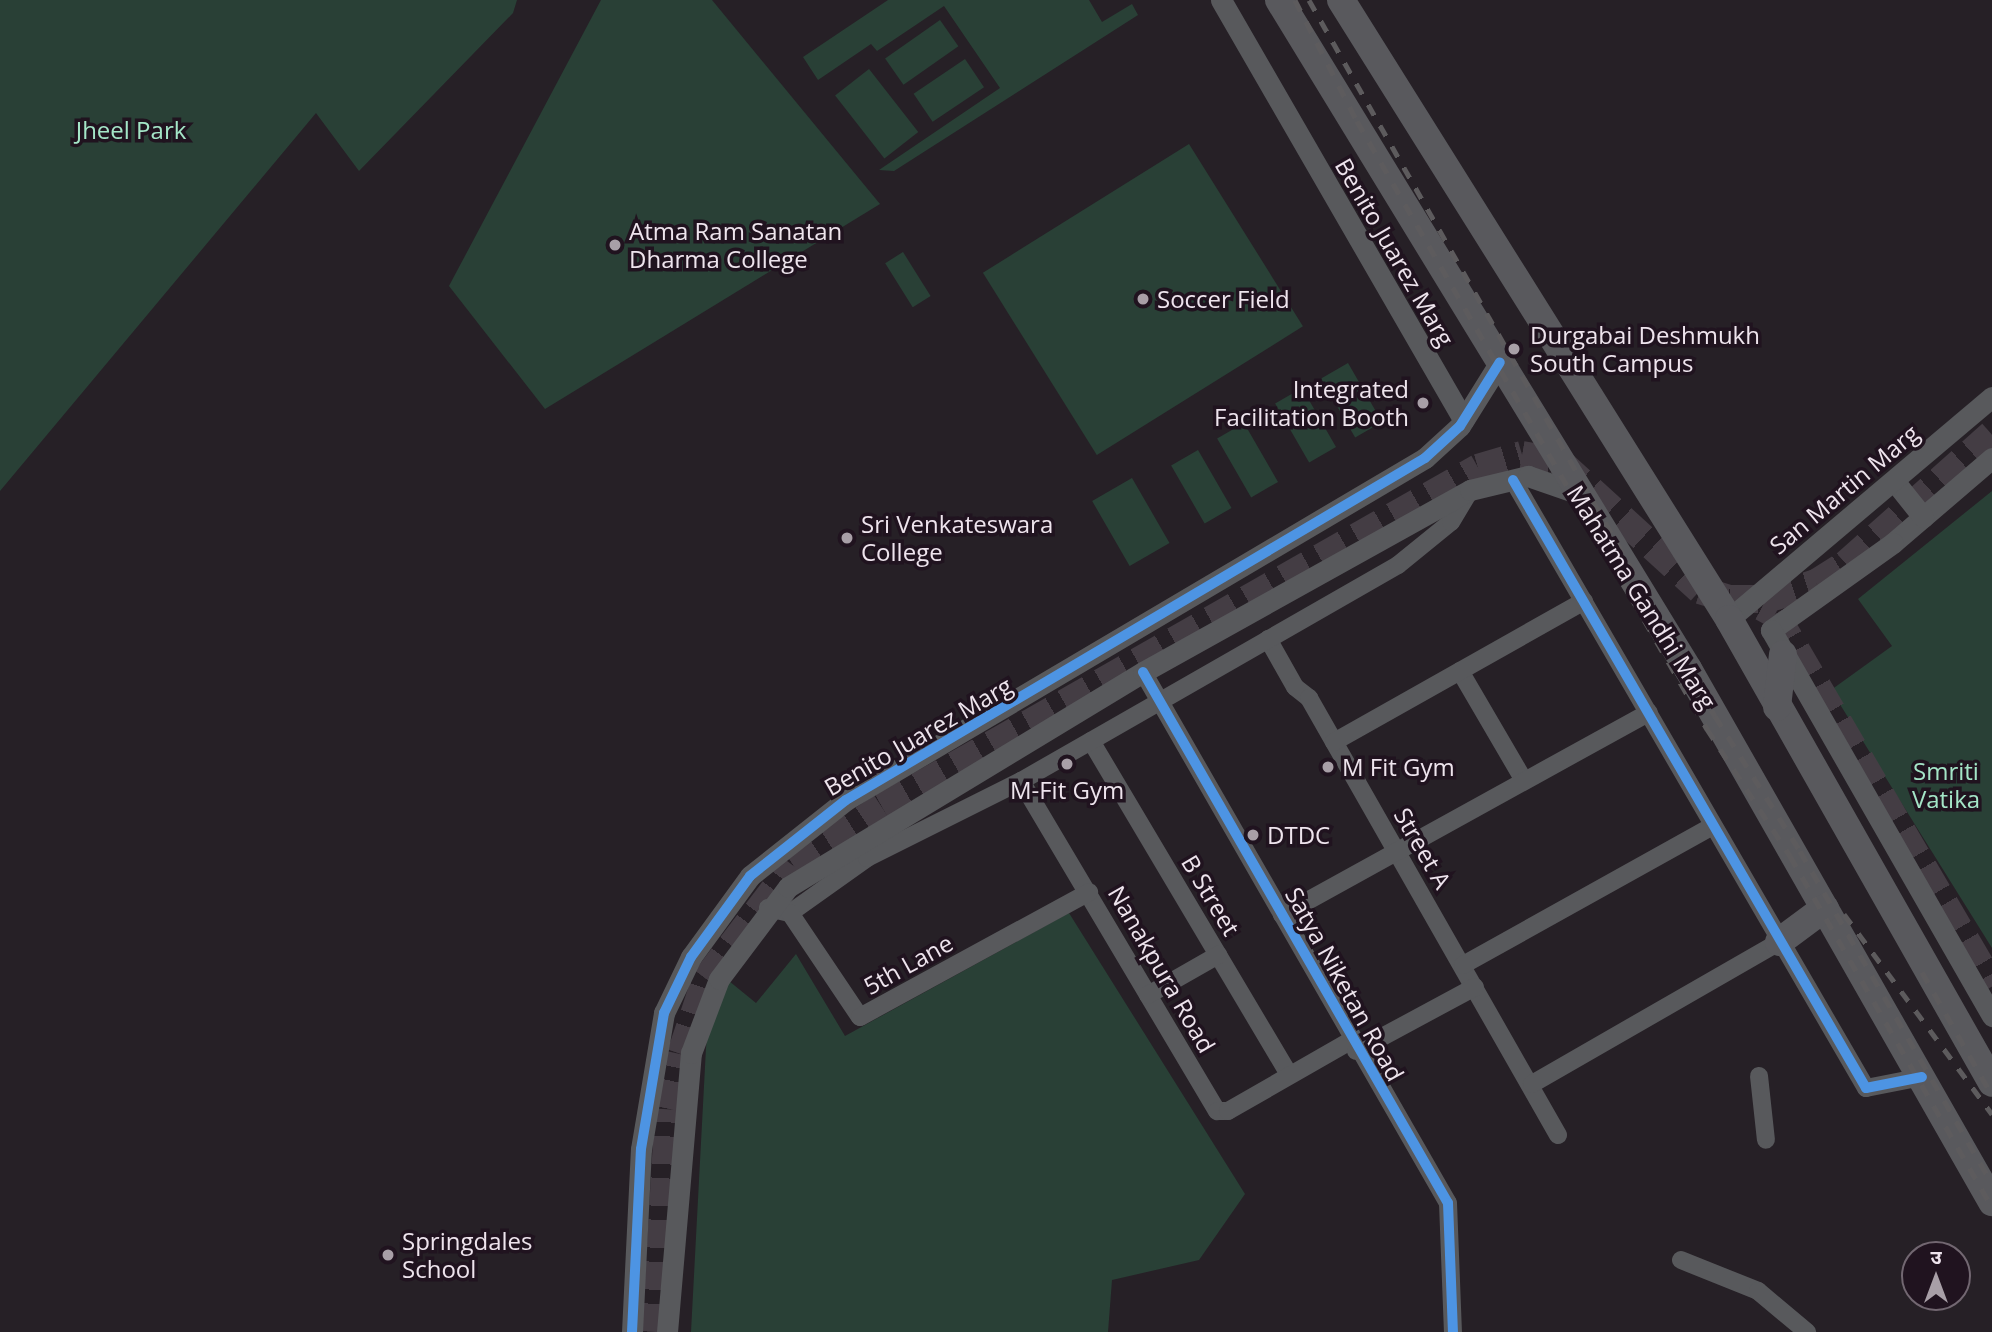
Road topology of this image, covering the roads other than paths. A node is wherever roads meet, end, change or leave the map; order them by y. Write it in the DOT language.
graph roads {
  1 [pos="1221,0"];
  2 [pos="1279,0"];
  3 [pos="1341,0"];
  4 [pos="1500,362"];
  5 [pos="1992,397"];
  6 [pos="1463,420"];
  7 [pos="1992,458"];
  8 [pos="1513,480"];
  9 [pos="1895,482"];
  10 [pos="1470,490"];
  11 [pos="1577,493"];
  12 [pos="1923,517"];
  13 [pos="1384,534"];
  14 [pos="1398,565"];
  15 [pos="1584,601"];
  16 [pos="1729,619"];
  17 [pos="1268,639"];
  18 [pos="1777,642"];
  19 [pos="1460,671"];
  20 [pos="1143,672"];
  21 [pos="1157,703"];
  22 [pos="1777,707"];
  23 [pos="1649,712"];
  24 [pos="1091,741"];
  25 [pos="1334,742"];
  26 [pos="1523,779"];
  27 [pos="1021,781"];
  28 [pos="1713,825"];
  29 [pos="1395,850"];
  30 [pos="1089,892"];
  31 [pos="768,908"];
  32 [pos="1825,908"];
  33 [pos="790,913"];
  34 [pos="1282,915"];
  35 [pos="1779,942"];
  36 [pos="1218,955"];
  37 [pos="1463,965"];
  38 [pos="1475,987"];
  39 [pos="1148,995"];
  40 [pos="1992,1016"];
  41 [pos="1353,1046"];
  42 [pos="1289,1075"];
  43 [pos="1759,1076"];
  44 [pos="1922,1077"];
  45 [pos="1992,1083"];
  46 [pos="1532,1084"];
  47 [pos="1558,1135"];
  48 [pos="1766,1140"];
  49 [pos="1992,1202"];
  50 [pos="1681,1260"];
  51 [pos="632,1332"];
  52 [pos="667,1332"];
  53 [pos="1453,1332"];
  54 [pos="1807,1332"];
  1 -- 6 [label="street, Benito Juarez Marg"];
  2 -- 4 [label="main road, Mahatma Gandhi Marg"];
  3 -- 16 [label="main road"];
  4 -- 6 [label="street, Benito Juarez Marg"];
  4 -- 11 [label="main road, Mahatma Gandhi Marg"];
  5 -- 9 [label="street, San Martin Marg"];
  6 -- 51 [label="street, Benito Juarez Marg"];
  7 -- 12 [label="street"];
  8 -- 10 [label="street"];
  8 -- 11 [label="street"];
  8 -- 15 [label="street"];
  9 -- 12 [label="street"];
  9 -- 16 [label="street, San Martin Marg"];
  10 -- 13 [label="street"];
  10 -- 14 [label="street"];
  11 -- 32 [label="main road, Mahatma Gandhi Marg"];
  12 -- 18 [label="street"];
  13 -- 14 [label="street"];
  13 -- 20 [label="street"];
  14 -- 17 [label="street"];
  15 -- 19 [label="street"];
  15 -- 23 [label="street"];
  16 -- 22 [label="main road"];
  17 -- 21 [label="street"];
  17 -- 25 [label="street, Street A"];
  18 -- 22 [label="main road"];
  18 -- 40 [label="street"];
  19 -- 25 [label="street"];
  19 -- 26 [label="street"];
  20 -- 21 [label="street, Satya Niketan Road"];
  20 -- 31 [label="street"];
  21 -- 24 [label="street"];
  21 -- 34 [label="street, Satya Niketan Road"];
  22 -- 45 [label="main road"];
  23 -- 26 [label="street"];
  23 -- 28 [label="street"];
  24 -- 27 [label="street"];
  24 -- 36 [label="street, B Street"];
  25 -- 29 [label="street, Street A"];
  26 -- 29 [label="street"];
  27 -- 30 [label="street, Nanakpura Road"];
  27 -- 33 [label="street"];
  28 -- 35 [label="street"];
  28 -- 37 [label="street"];
  29 -- 34 [label="street"];
  29 -- 37 [label="street, Street A"];
  30 -- 33 [label="street, 5th Lane"];
  30 -- 39 [label="street, Nanakpura Road"];
  31 -- 33 [label="street"];
  31 -- 52 [label="street"];
  32 -- 35 [label="main road"];
  32 -- 44 [label="main road, Mahatma Gandhi Marg"];
  34 -- 41 [label="street, Satya Niketan Road"];
  35 -- 44 [label="street"];
  35 -- 46 [label="street"];
  36 -- 39 [label="street"];
  36 -- 42 [label="street, B Street"];
  37 -- 38 [label="street, Street A"];
  38 -- 41 [label="street"];
  38 -- 46 [label="street, Street A"];
  39 -- 42 [label="street, Nanakpura Road"];
  41 -- 42 [label="street"];
  41 -- 53 [label="street, Satya Niketan Road"];
  43 -- 48 [label="street"];
  44 -- 49 [label="main road, Mahatma Gandhi Marg"];
  46 -- 47 [label="street, Street A"];
  50 -- 54 [label="street"];
}
